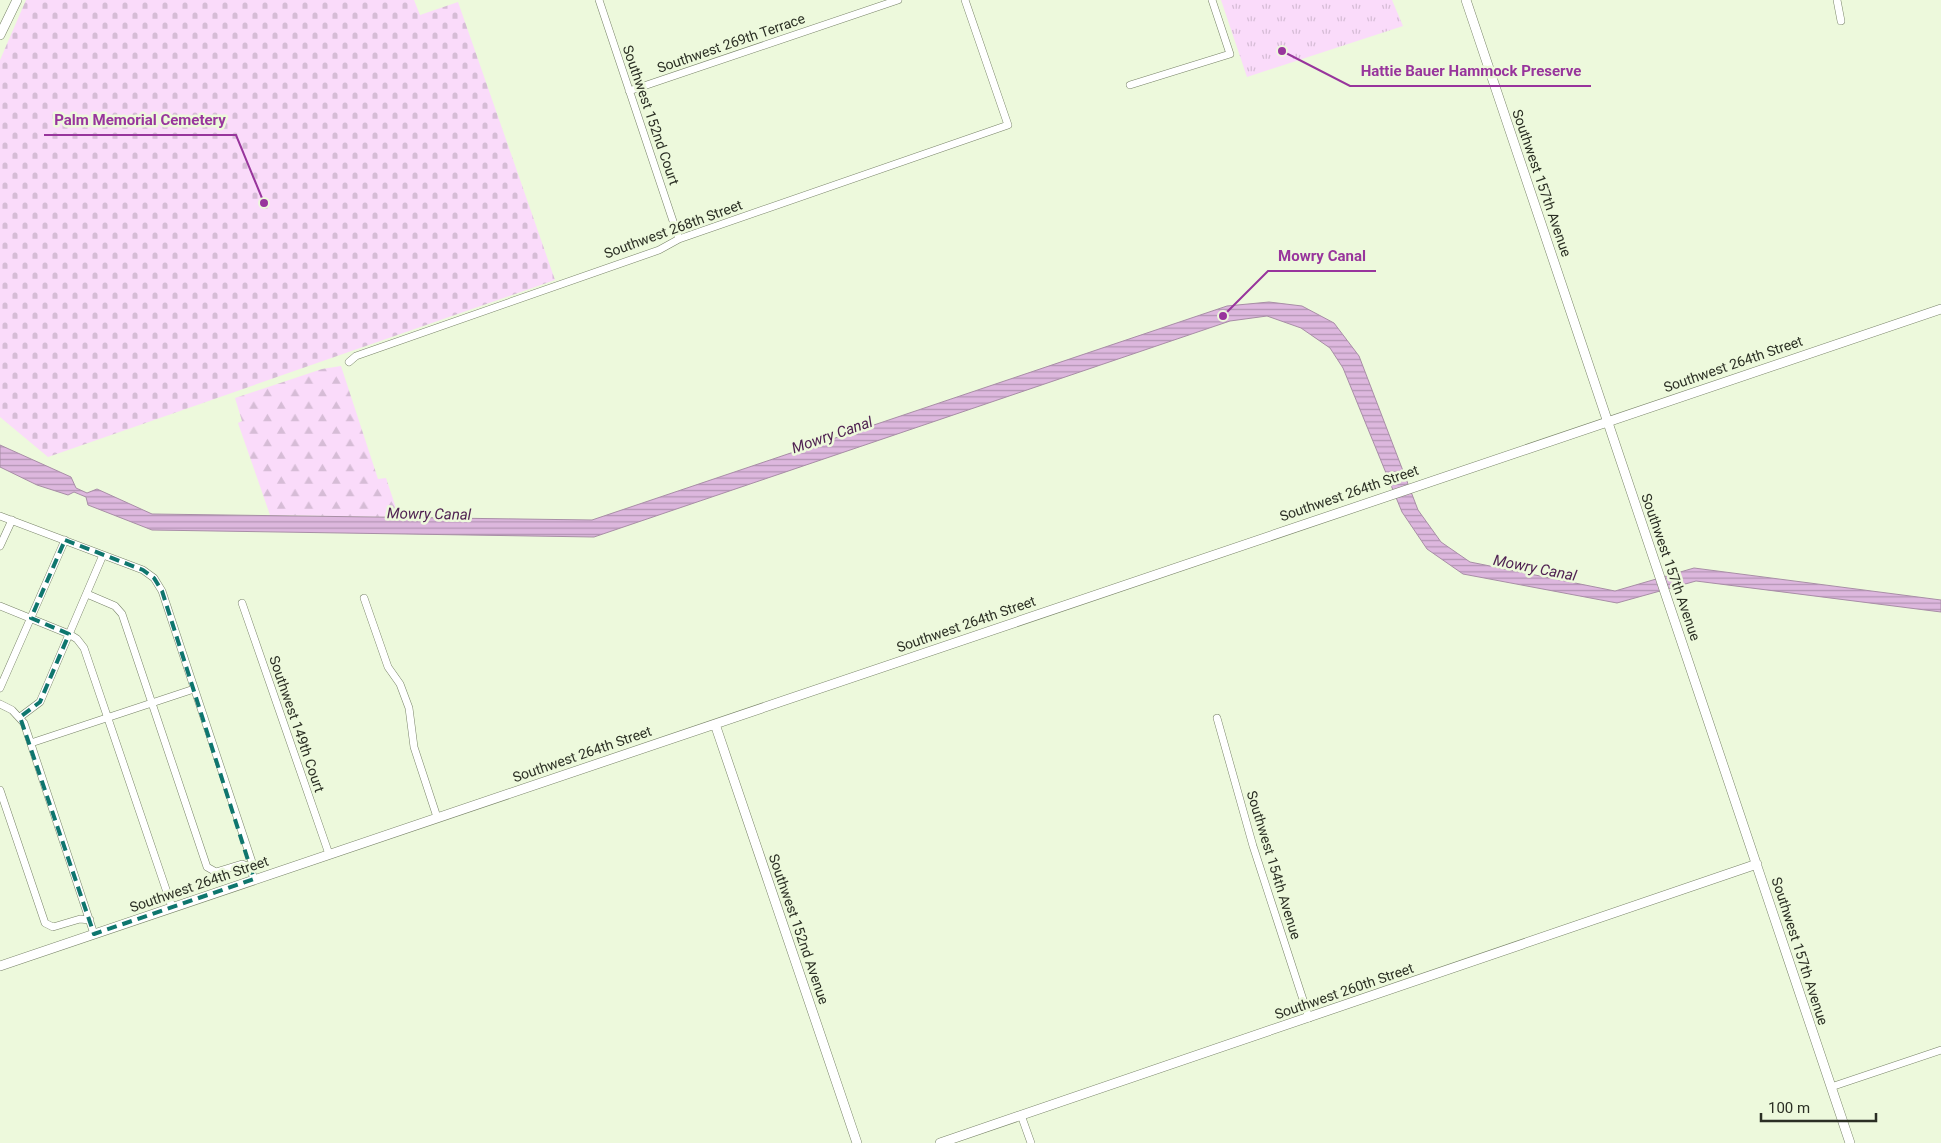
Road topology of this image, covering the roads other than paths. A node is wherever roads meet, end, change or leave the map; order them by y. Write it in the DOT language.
graph roads {
  1 [pos="17,0"];
  2 [pos="599,0"];
  3 [pos="898,0"];
  4 [pos="965,0"];
  5 [pos="1212,0"];
  6 [pos="1466,0"];
  7 [pos="1837,0"];
  8 [pos="1841,21"];
  9 [pos="0,35"];
  10 [pos="1130,85"];
  11 [pos="629,91"];
  12 [pos="679,239"];
  13 [pos="1941,309"];
  14 [pos="349,362"];
  15 [pos="1607,421"];
  16 [pos="0,516"];
  17 [pos="12,520"];
  18 [pos="65,540"];
  19 [pos="0,546"];
  20 [pos="103,555"];
  21 [pos="87,594"];
  22 [pos="364,598"];
  23 [pos="242,602"];
  24 [pos="0,606"];
  25 [pos="31,618"];
  26 [pos="69,634"];
  27 [pos="0,688"];
  28 [pos="194,689"];
  29 [pos="152,703"];
  30 [pos="0,704"];
  31 [pos="20,717"];
  32 [pos="108,717"];
  33 [pos="1217,718"];
  34 [pos="714,724"];
  35 [pos="31,743"];
  36 [pos="0,790"];
  37 [pos="437,817"];
  38 [pos="329,854"];
  39 [pos="1756,864"];
  40 [pos="250,867"];
  41 [pos="254,880"];
  42 [pos="172,907"];
  43 [pos="90,920"];
  44 [pos="94,934"];
  45 [pos="0,966"];
  46 [pos="1309,1018"];
  47 [pos="1941,1050"];
  48 [pos="1831,1087"];
  49 [pos="1021,1115"];
  50 [pos="857,1143"];
  51 [pos="940,1143"];
  52 [pos="1031,1143"];
  53 [pos="1850,1143"];
  1 -- 9 [label="street"];
  2 -- 11 [label="street, Southwest 152nd Court"];
  3 -- 11 [label="street, Southwest 269th Terrace"];
  4 -- 12 [label="street, Southwest 268th Street"];
  5 -- 10 [label="street"];
  6 -- 15 [label="street, Southwest 157th Avenue"];
  7 -- 8 [label="street"];
  11 -- 12 [label="street, Southwest 152nd Court"];
  12 -- 14 [label="street, Southwest 268th Street"];
  13 -- 15 [label="street, Southwest 264th Street"];
  15 -- 34 [label="street, Southwest 264th Street"];
  15 -- 39 [label="street, Southwest 157th Avenue"];
  16 -- 17 [label="street"];
  17 -- 18 [label="street"];
  17 -- 19 [label="street"];
  18 -- 20 [label="street"];
  18 -- 25 [label="street"];
  20 -- 21 [label="street"];
  20 -- 28 [label="street"];
  21 -- 26 [label="street"];
  21 -- 29 [label="street"];
  22 -- 37 [label="street"];
  23 -- 38 [label="street, Southwest 149th Court"];
  24 -- 25 [label="street"];
  25 -- 26 [label="street"];
  25 -- 27 [label="street"];
  26 -- 31 [label="street"];
  26 -- 32 [label="street"];
  28 -- 29 [label="street"];
  28 -- 40 [label="street"];
  29 -- 32 [label="street"];
  29 -- 40 [label="street"];
  30 -- 31 [label="street"];
  31 -- 35 [label="street"];
  32 -- 35 [label="street"];
  32 -- 42 [label="street"];
  33 -- 46 [label="street, Southwest 154th Avenue"];
  34 -- 37 [label="street, Southwest 264th Street"];
  34 -- 50 [label="street, Southwest 152nd Avenue"];
  35 -- 43 [label="street"];
  36 -- 43 [label="street"];
  37 -- 38 [label="street, Southwest 264th Street"];
  38 -- 41 [label="street, Southwest 264th Street"];
  39 -- 46 [label="street, Southwest 260th Street"];
  39 -- 48 [label="street, Southwest 157th Avenue"];
  40 -- 41 [label="street"];
  41 -- 42 [label="street, Southwest 264th Street"];
  42 -- 44 [label="street, Southwest 264th Street"];
  43 -- 44 [label="street"];
  44 -- 45 [label="street, Southwest 264th Street"];
  46 -- 49 [label="street, Southwest 260th Street"];
  47 -- 48 [label="street"];
  48 -- 53 [label="street, Southwest 157th Avenue"];
  49 -- 51 [label="street, Southwest 260th Street"];
  49 -- 52 [label="street"];
}
